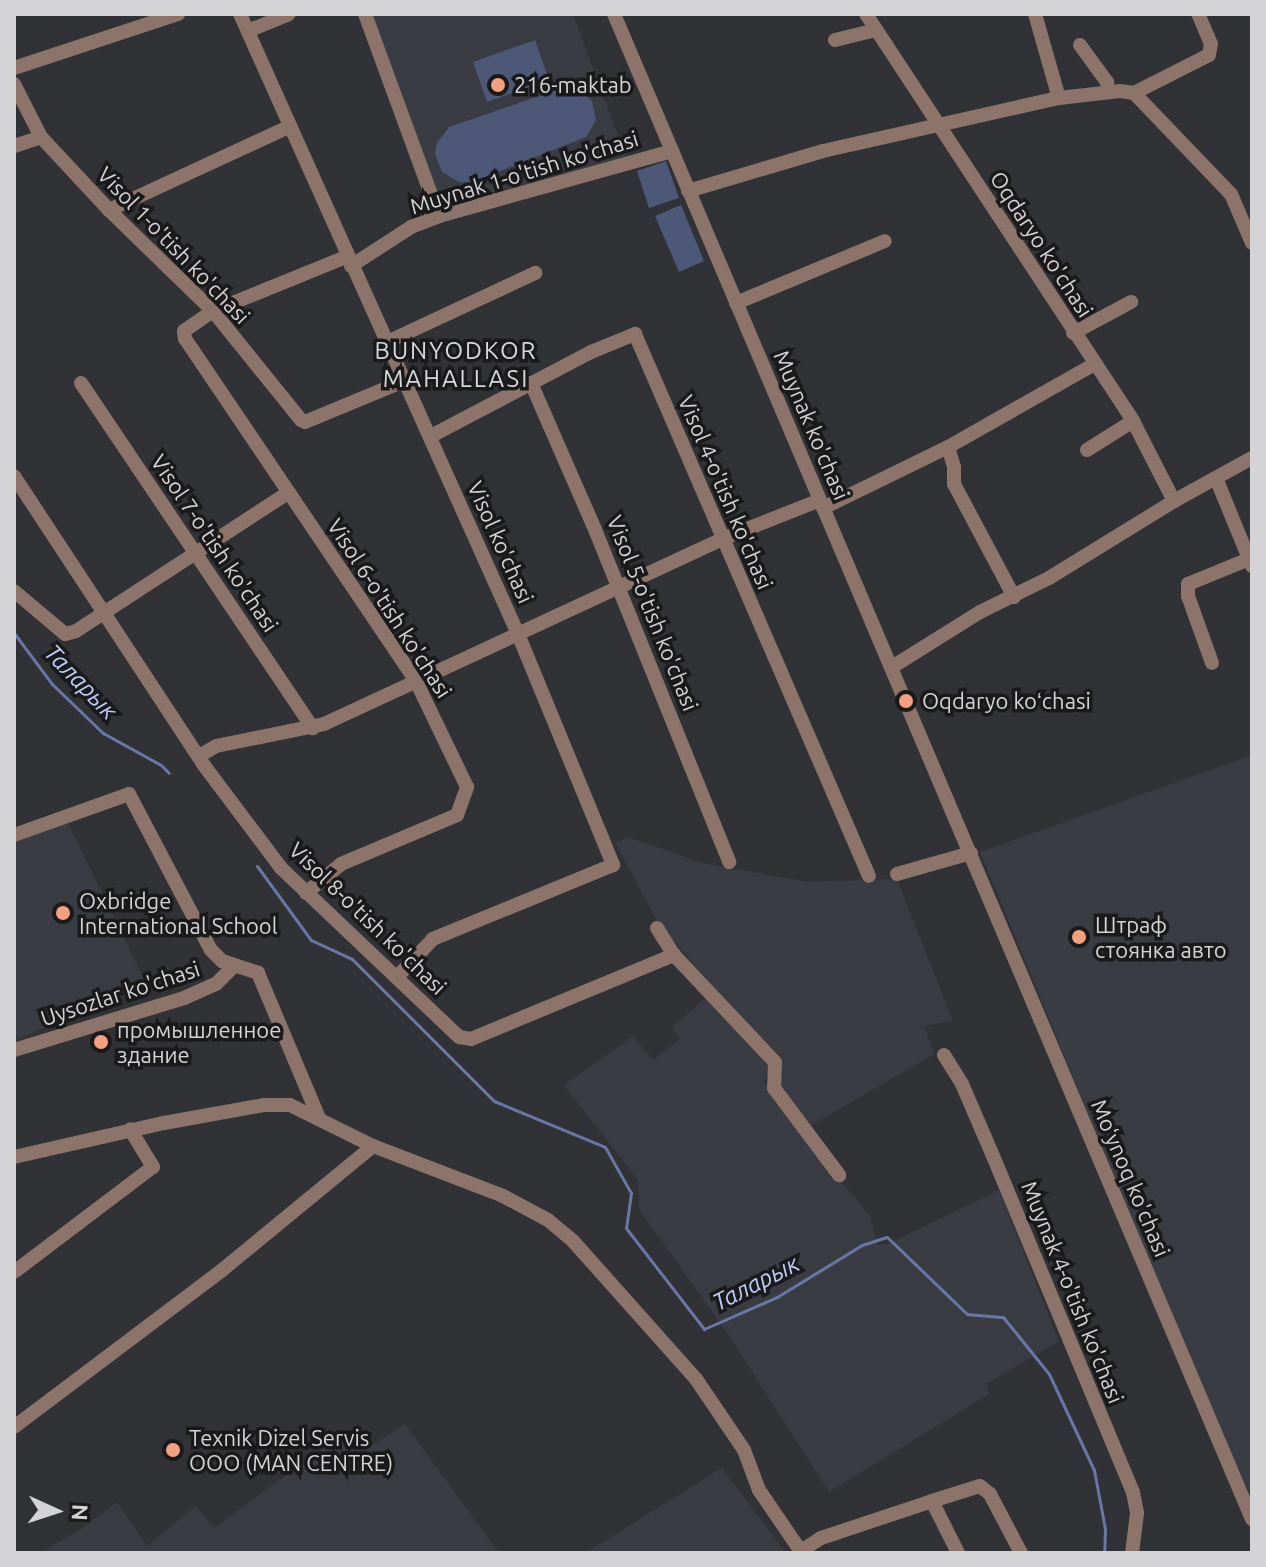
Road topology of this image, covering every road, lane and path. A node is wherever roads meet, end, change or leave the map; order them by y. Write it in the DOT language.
graph roads {
  1 [pos="178,14"];
  2 [pos="240,14"];
  3 [pos="289,14"];
  4 [pos="365,14"];
  5 [pos="614,14"];
  6 [pos="866,14"];
  7 [pos="1035,14"];
  8 [pos="1198,14"];
  9 [pos="876,30"];
  10 [pos="248,31"];
  11 [pos="835,40"];
  12 [pos="1080,45"];
  13 [pos="14,68"];
  14 [pos="14,84"];
  15 [pos="1109,92"];
  16 [pos="1134,93"];
  17 [pos="1059,98"];
  18 [pos="939,126"];
  19 [pos="289,127"];
  20 [pos="41,137"];
  21 [pos="14,146"];
  22 [pos="672,151"];
  23 [pos="688,191"];
  24 [pos="109,210"];
  25 [pos="439,216"];
  26 [pos="885,241"];
  27 [pos="1252,243"];
  28 [pos="349,261"];
  29 [pos="535,273"];
  30 [pos="1131,302"];
  31 [pos="736,303"];
  32 [pos="213,311"];
  33 [pos="184,331"];
  34 [pos="1073,333"];
  35 [pos="385,343"];
  36 [pos="1095,364"];
  37 [pos="404,381"];
  38 [pos="81,383"];
  39 [pos="531,383"];
  40 [pos="1133,421"];
  41 [pos="431,436"];
  42 [pos="948,447"];
  43 [pos="1087,450"];
  44 [pos="1252,458"];
  45 [pos="14,476"];
  46 [pos="1216,478"];
  47 [pos="289,492"];
  48 [pos="1174,501"];
  49 [pos="822,504"];
  50 [pos="722,539"];
  51 [pos="196,553"];
  52 [pos="1251,562"];
  53 [pos="618,586"];
  54 [pos="14,591"];
  55 [pos="1014,597"];
  56 [pos="106,613"];
  57 [pos="518,634"];
  58 [pos="1212,663"];
  59 [pos="892,667"];
  60 [pos="416,681"];
  61 [pos="313,728"];
  62 [pos="199,756"];
  63 [pos="14,835"];
  64 [pos="971,853"];
  65 [pos="729,862"];
  66 [pos="897,874"];
  67 [pos="869,876"];
  68 [pos="306,893"];
  69 [pos="657,928"];
  70 [pos="674,955"];
  71 [pos="234,966"];
  72 [pos="397,977"];
  73 [pos="14,1050"];
  74 [pos="944,1055"];
  75 [pos="319,1118"];
  76 [pos="130,1129"];
  77 [pos="373,1146"];
  78 [pos="14,1157"];
  79 [pos="839,1175"];
  80 [pos="14,1272"];
  81 [pos="14,1427"];
  82 [pos="932,1501"];
  83 [pos="1252,1519"];
  84 [pos="801,1552"];
  85 [pos="958,1553"];
  86 [pos="1021,1553"];
  87 [pos="1132,1553"];
  1 -- 13 [label="street"];
  2 -- 10 [label="street, Visol ko'chasi"];
  3 -- 10 [label="street"];
  4 -- 25 [label="street"];
  5 -- 22 [label="street, Muynak ko'chasi"];
  6 -- 9 [label="street, Oqdaryo ko'chasi"];
  7 -- 17 [label="street"];
  8 -- 16 [label="street"];
  9 -- 11 [label="street"];
  9 -- 18 [label="street, Oqdaryo ko'chasi"];
  10 -- 19 [label="street, Visol ko'chasi"];
  12 -- 15 [label="street"];
  14 -- 20 [label="street, Visol 1-o'tish ko'chasi"];
  15 -- 16 [label="street"];
  15 -- 17 [label="street"];
  16 -- 27 [label="street"];
  17 -- 18 [label="street"];
  18 -- 23 [label="street"];
  18 -- 34 [label="street, Oqdaryo ko'chasi"];
  19 -- 24 [label="street"];
  19 -- 28 [label="street, Visol ko'chasi"];
  20 -- 21 [label="street"];
  20 -- 24 [label="street, Visol 1-o'tish ko'chasi"];
  22 -- 23 [label="street, Muynak ko'chasi"];
  22 -- 25 [label="street, Muynak 1-o'tish ko'chasi"];
  23 -- 31 [label="street, Muynak ko'chasi"];
  24 -- 32 [label="street, Visol 1-o'tish ko'chasi"];
  25 -- 28 [label="street, Muynak 1-o'tish ko'chasi"];
  26 -- 31 [label="street"];
  28 -- 32 [label="street, Muynak 1-o'tish ko'chasi"];
  28 -- 35 [label="street, Visol ko'chasi"];
  29 -- 35 [label="street"];
  30 -- 34 [label="street"];
  31 -- 49 [label="street, Muynak ko'chasi"];
  32 -- 33 [label="street, Muynak 1-o'tish ko'chasi"];
  32 -- 37 [label="street, Visol 1-o'tish ko'chasi"];
  33 -- 47 [label="street, Visol 6-o'tish ko'chasi"];
  34 -- 36 [label="street, Oqdaryo ko'chasi"];
  35 -- 37 [label="street, Visol ko'chasi"];
  36 -- 40 [label="street, Oqdaryo ko'chasi"];
  36 -- 42 [label="street"];
  37 -- 41 [label="street, Visol ko'chasi"];
  38 -- 51 [label="street, Visol 7-o'tish ko'chasi"];
  39 -- 41 [label="street, Visol 4-o'tish ko'chasi"];
  39 -- 50 [label="street, Visol 4-o'tish ko'chasi"];
  39 -- 53 [label="street, Visol 5-o'tish ko'chasi"];
  40 -- 43 [label="street"];
  40 -- 48 [label="street, Oqdaryo ko'chasi"];
  41 -- 57 [label="street, Visol ko'chasi"];
  42 -- 49 [label="street"];
  42 -- 55 [label="street"];
  44 -- 46 [label="street"];
  45 -- 56 [label="street, Visol 8-o'tish ko'chasi"];
  46 -- 48 [label="street"];
  46 -- 52 [label="street"];
  47 -- 51 [label="street"];
  47 -- 60 [label="street, Visol 6-o'tish ko'chasi"];
  48 -- 55 [label="street"];
  49 -- 50 [label="street"];
  49 -- 59 [label="street, Muynak ko'chasi"];
  50 -- 53 [label="street"];
  50 -- 67 [label="street, Visol 4-o'tish ko'chasi"];
  51 -- 56 [label="street"];
  51 -- 61 [label="street, Visol 7-o'tish ko'chasi"];
  52 -- 58 [label="street"];
  53 -- 57 [label="street"];
  53 -- 65 [label="street, Visol 5-o'tish ko'chasi"];
  54 -- 56 [label="street"];
  55 -- 59 [label="street"];
  56 -- 62 [label="street, Visol 8-o'tish ko'chasi"];
  57 -- 60 [label="street"];
  57 -- 72 [label="street, Visol ko'chasi"];
  59 -- 64 [label="street, Muynak ko'chasi"];
  60 -- 61 [label="street"];
  60 -- 68 [label="street, Visol 6-o'tish ko'chasi"];
  61 -- 62 [label="street"];
  62 -- 68 [label="street, Visol 8-o'tish ko'chasi"];
  63 -- 71 [label="street, Uysozlar ko'chasi"];
  64 -- 66 [label="street"];
  64 -- 83 [label="street, Moʻynoq ko'chasi"];
  68 -- 72 [label="street, Visol 8-o'tish ko'chasi"];
  69 -- 70 [label="street"];
  70 -- 72 [label="street, Visol 8-o'tish ko'chasi"];
  70 -- 79 [label="street"];
  71 -- 73 [label="street, Uysozlar ko'chasi"];
  71 -- 75 [label="street, Uysozlar ko'chasi"];
  74 -- 87 [label="street, Muynak 4-o'tish ko'chasi"];
  75 -- 76 [label="street"];
  75 -- 77 [label="street"];
  76 -- 78 [label="street"];
  76 -- 80 [label="street"];
  77 -- 81 [label="street"];
  77 -- 84 [label="street"];
  82 -- 84 [label="street"];
  82 -- 85 [label="street"];
  82 -- 86 [label="street"];
}
